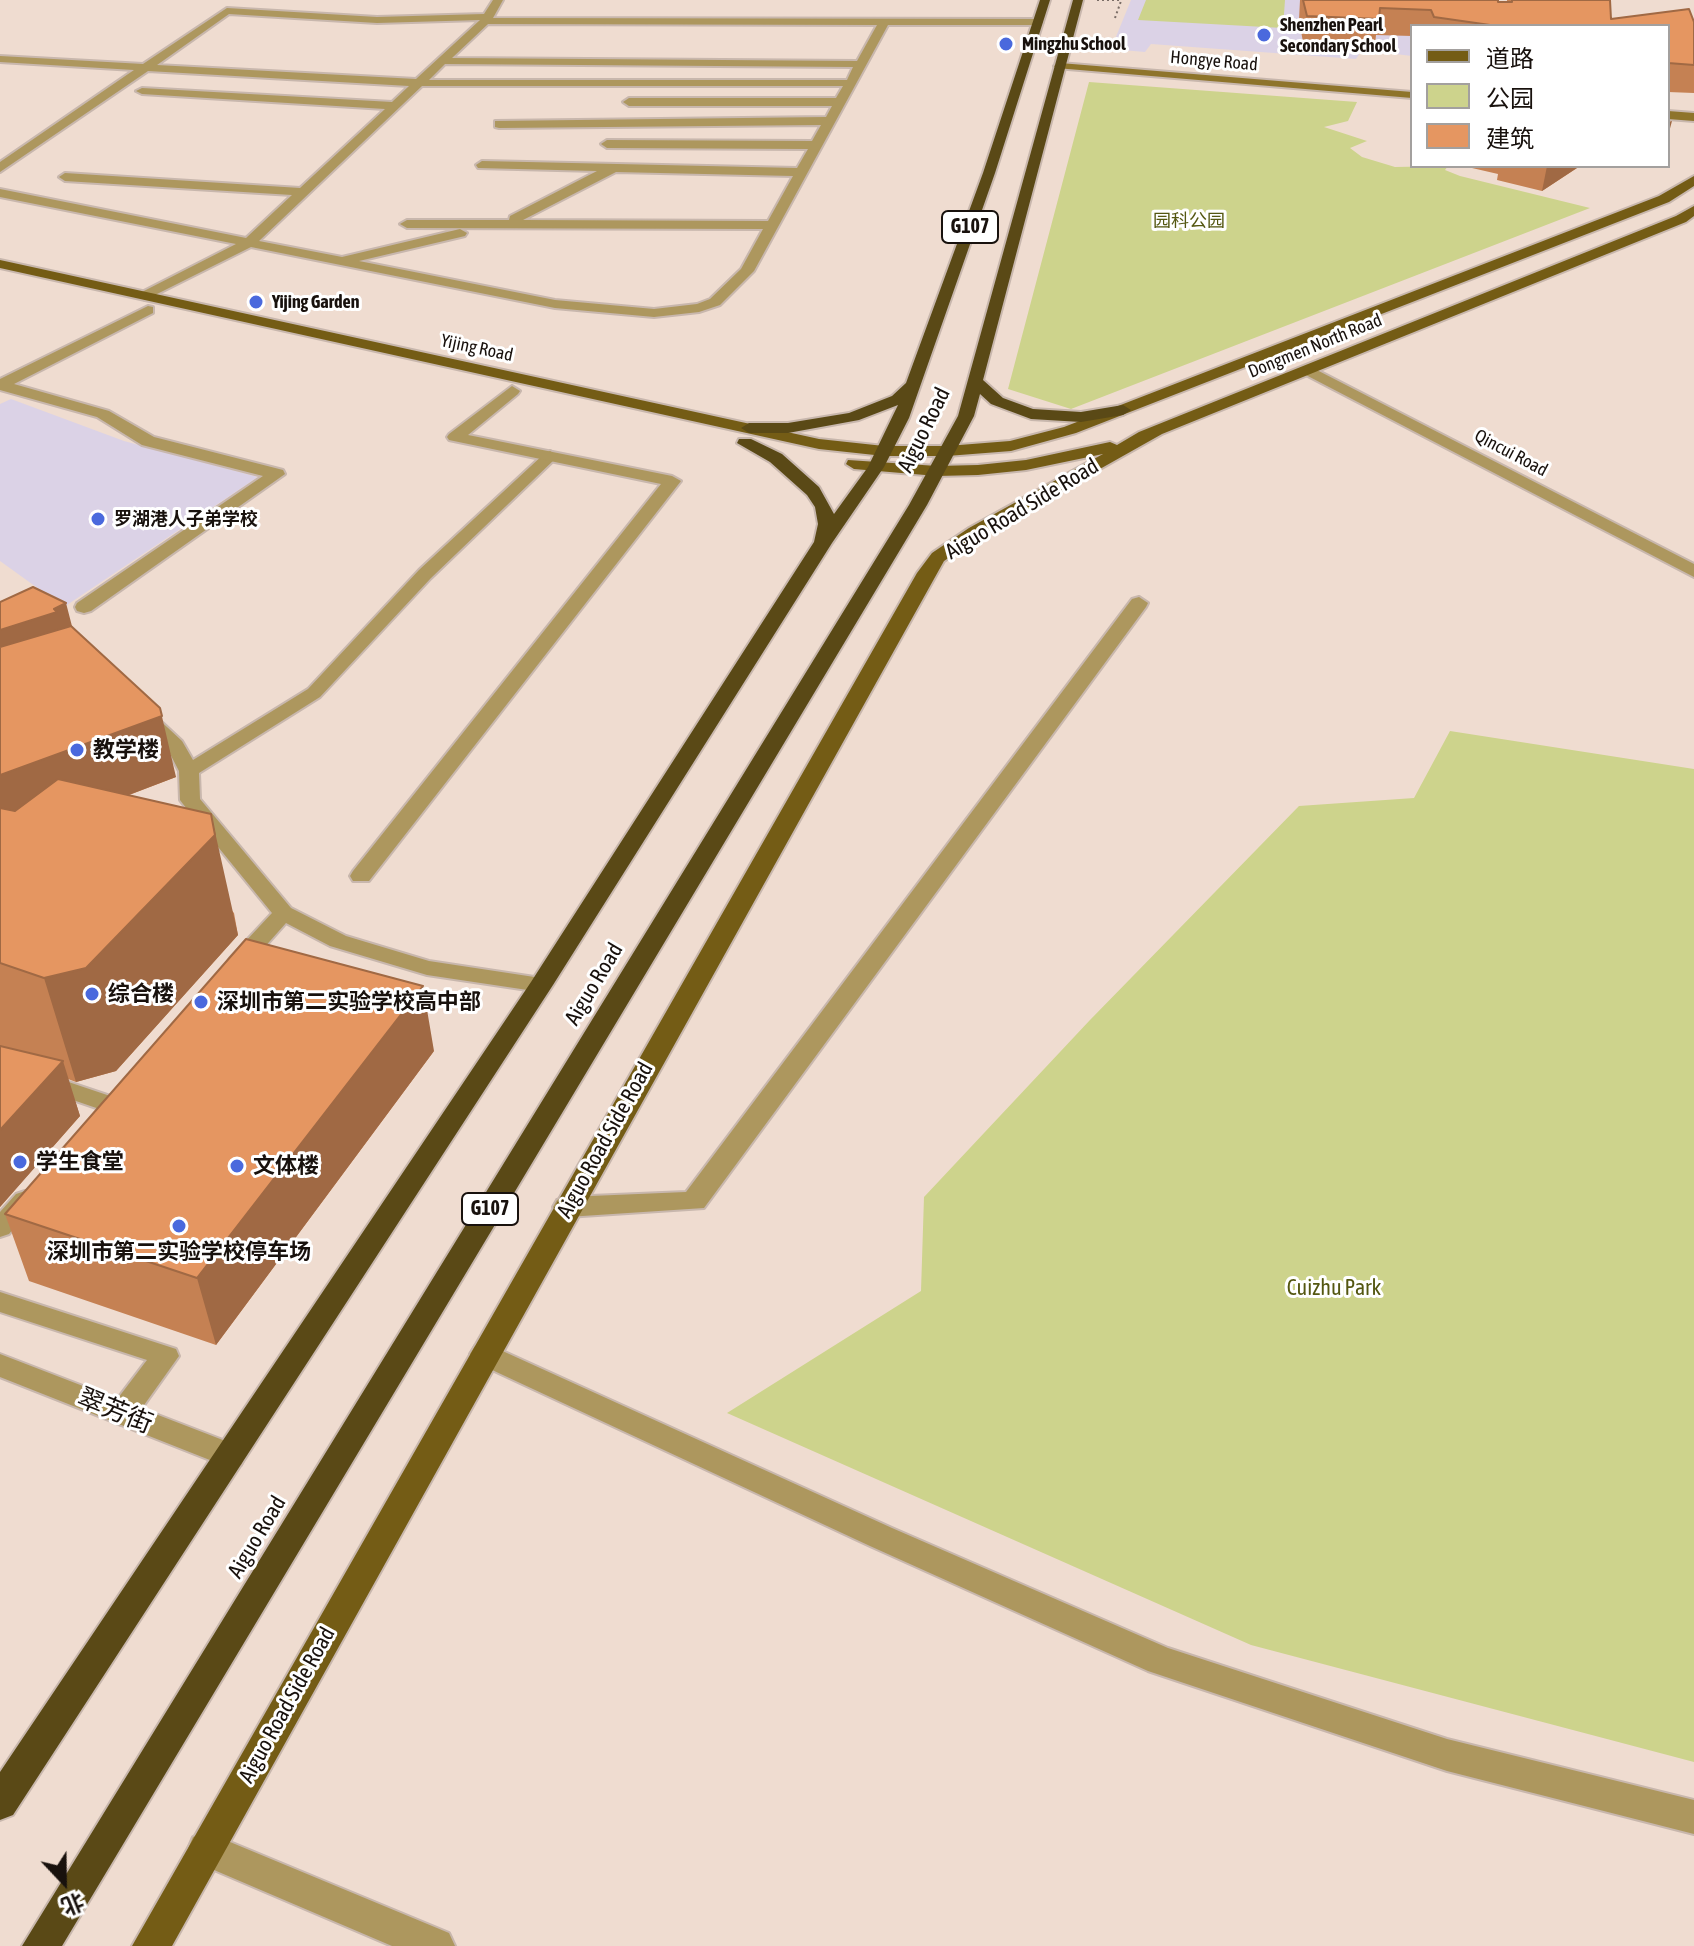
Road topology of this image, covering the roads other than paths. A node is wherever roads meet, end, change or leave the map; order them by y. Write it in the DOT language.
graph roads {
  1 [pos="498,0"];
  2 [pos="1045,0"];
  3 [pos="1078,0"];
  4 [pos="850,11"];
  5 [pos="913,11"];
  6 [pos="486,19"];
  7 [pos="843,22"];
  8 [pos="884,22"];
  9 [pos="906,22"];
  10 [pos="1038,22"];
  11 [pos="0,59"];
  12 [pos="442,61"];
  13 [pos="861,64"];
  14 [pos="1060,66"];
  15 [pos="148,67"];
  16 [pos="419,83"];
  17 [pos="850,83"];
  18 [pos="142,91"];
  19 [pos="1410,95"];
  20 [pos="629,102"];
  21 [pos="840,102"];
  22 [pos="395,106"];
  23 [pos="1670,115"];
  24 [pos="1694,117"];
  25 [pos="829,121"];
  26 [pos="499,124"];
  27 [pos="607,144"];
  28 [pos="816,145"];
  29 [pos="482,165"];
  30 [pos="618,166"];
  31 [pos="0,168"];
  32 [pos="802,172"];
  33 [pos="65,177"];
  34 [pos="1694,180"];
  35 [pos="303,192"];
  36 [pos="0,193"];
  37 [pos="1694,210"];
  38 [pos="506,223"];
  39 [pos="407,224"];
  40 [pos="772,225"];
  41 [pos="249,243"];
  42 [pos="338,261"];
  43 [pos="0,264"];
  44 [pos="0,278"];
  45 [pos="147,303"];
  46 [pos="1309,371"];
  47 [pos="976,382"];
  48 [pos="0,385"];
  49 [pos="912,386"];
  50 [pos="512,391"];
  51 [pos="1123,410"];
  52 [pos="1157,430"];
  53 [pos="747,435"];
  54 [pos="550,456"];
  55 [pos="880,459"];
  56 [pos="942,461"];
  57 [pos="823,542"];
  58 [pos="1694,571"];
  59 [pos="1139,603"];
  60 [pos="84,607"];
  61 [pos="130,703"];
  62 [pos="189,771"];
  63 [pos="361,876"];
  64 [pos="283,913"];
  65 [pos="222,981"];
  66 [pos="541,985"];
  67 [pos="0,1067"];
  68 [pos="131,1083"];
  69 [pos="111,1105"];
  70 [pos="90,1128"];
  71 [pos="40,1183"];
  72 [pos="567,1207"];
  73 [pos="0,1228"];
  74 [pos="0,1302"];
  75 [pos="485,1354"];
  76 [pos="0,1365"];
  77 [pos="122,1414"];
  78 [pos="230,1456"];
  79 [pos="0,1803"];
  80 [pos="1694,1817"];
  81 [pos="206,1849"];
  82 [pos="429,1945"];
  83 [pos="41,1946"];
  84 [pos="151,1946"];
  1 -- 6 [label="street"];
  2 -- 10 [label="highway, Aiguo Road / G107"];
  3 -- 14 [label="highway, Aiguo Road / G107"];
  4 -- 7 [label="street"];
  5 -- 9 [label="street"];
  6 -- 7 [label="street"];
  6 -- 12 [label="street"];
  6 -- 15 [label="street"];
  7 -- 8 [label="street"];
  8 -- 9 [label="street"];
  8 -- 13 [label="street"];
  9 -- 10 [label="street"];
  10 -- 49 [label="highway, Aiguo Road / G107"];
  11 -- 15 [label="street"];
  12 -- 13 [label="street"];
  12 -- 16 [label="street"];
  13 -- 17 [label="street"];
  14 -- 19 [label="street, Hongye Road"];
  14 -- 47 [label="highway, Aiguo Road / G107"];
  15 -- 16 [label="street"];
  15 -- 31 [label="street"];
  16 -- 17 [label="street"];
  16 -- 22 [label="street"];
  17 -- 21 [label="street"];
  18 -- 22 [label="street"];
  20 -- 21 [label="street"];
  21 -- 25 [label="street"];
  22 -- 35 [label="street"];
  23 -- 24 [label="street"];
  25 -- 26 [label="street"];
  25 -- 28 [label="street"];
  27 -- 28 [label="street"];
  28 -- 32 [label="street"];
  29 -- 30 [label="street"];
  30 -- 32 [label="street"];
  30 -- 38 [label="street"];
  32 -- 40 [label="street"];
  33 -- 35 [label="street"];
  34 -- 51 [label="main road, Dongmen North Road"];
  35 -- 41 [label="street"];
  36 -- 41 [label="street"];
  37 -- 46 [label="main road, Dongmen North Road"];
  38 -- 39 [label="street"];
  38 -- 40 [label="street"];
  38 -- 42 [label="street"];
  40 -- 42 [label="street"];
  41 -- 42 [label="street"];
  41 -- 45 [label="street"];
  43 -- 45 [label="main road, Yijing Road"];
  44 -- 45 [label="main road, Yijing Road"];
  45 -- 48 [label="street"];
  45 -- 50 [label="main road, Yijing Road"];
  45 -- 53 [label="main road, Yijing Road"];
  46 -- 52 [label="main road, Dongmen North Road"];
  46 -- 58 [label="street, Qincui Road"];
  47 -- 51 [label="highway"];
  47 -- 56 [label="highway, Aiguo Road / G107"];
  48 -- 60 [label="street"];
  49 -- 53 [label="highway"];
  49 -- 55 [label="highway, Aiguo Road / G107"];
  50 -- 53 [label="main road, Yijing Road"];
  50 -- 54 [label="street"];
  51 -- 56 [label="main road, Dongmen North Road"];
  52 -- 56 [label="main road, Dongmen North Road"];
  52 -- 72 [label="main road, Aiguo Road Side Road"];
  53 -- 55 [label="main road, Yijing Road"];
  53 -- 57 [label="highway"];
  54 -- 62 [label="lane"];
  54 -- 63 [label="street"];
  55 -- 56 [label="main road, Yijing Road"];
  55 -- 57 [label="highway, Aiguo Road / G107"];
  56 -- 83 [label="highway, Aiguo Road / G107"];
  57 -- 66 [label="highway, Aiguo Road / G107"];
  59 -- 72 [label="street"];
  61 -- 62 [label="lane"];
  62 -- 64 [label="lane"];
  64 -- 65 [label="lane"];
  64 -- 66 [label="lane"];
  66 -- 78 [label="highway, Aiguo Road / G107"];
  67 -- 69 [label="lane"];
  68 -- 69 [label="lane"];
  69 -- 70 [label="lane"];
  71 -- 73 [label="lane"];
  72 -- 75 [label="main road, Aiguo Road Side Road"];
  74 -- 77 [label="lane"];
  75 -- 80 [label="street"];
  75 -- 81 [label="main road, Aiguo Road Side Road"];
  76 -- 77 [label="street, 翠芳街"];
  77 -- 78 [label="street, 翠芳街"];
  78 -- 79 [label="highway, Aiguo Road / G107"];
  81 -- 82 [label="street"];
  81 -- 84 [label="main road, Aiguo Road Side Road"];
}
